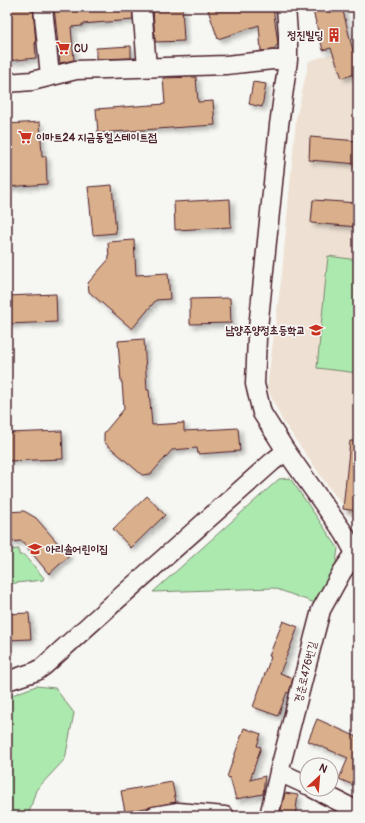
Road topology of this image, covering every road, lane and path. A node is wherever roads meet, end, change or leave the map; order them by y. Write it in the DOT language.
graph roads {
  1 [pos="43,7"];
  2 [pos="142,7"];
  3 [pos="286,7"];
  4 [pos="288,60"];
  5 [pos="147,67"];
  6 [pos="50,76"];
  7 [pos="7,83"];
  8 [pos="286,451"];
  9 [pos="357,553"];
  10 [pos="7,681"];
  11 [pos="279,772"];
  12 [pos="299,782"];
  13 [pos="330,797"];
  14 [pos="358,811"];
  15 [pos="154,816"];
  16 [pos="225,816"];
  17 [pos="269,816"];
  1 -- 6 [label="street"];
  2 -- 5 [label="street"];
  3 -- 4 [label="street"];
  4 -- 5 [label="street"];
  4 -- 8 [label="street"];
  5 -- 6 [label="street"];
  6 -- 7 [label="street"];
  8 -- 9 [label="street"];
  8 -- 10 [label="street"];
  9 -- 11 [label="street, 경춘로476번길"];
  11 -- 12 [label="street"];
  11 -- 17 [label="street, 경춘로476번길"];
  13 -- 14 [label="street"];
  15 -- 16 [label="street"];
}
